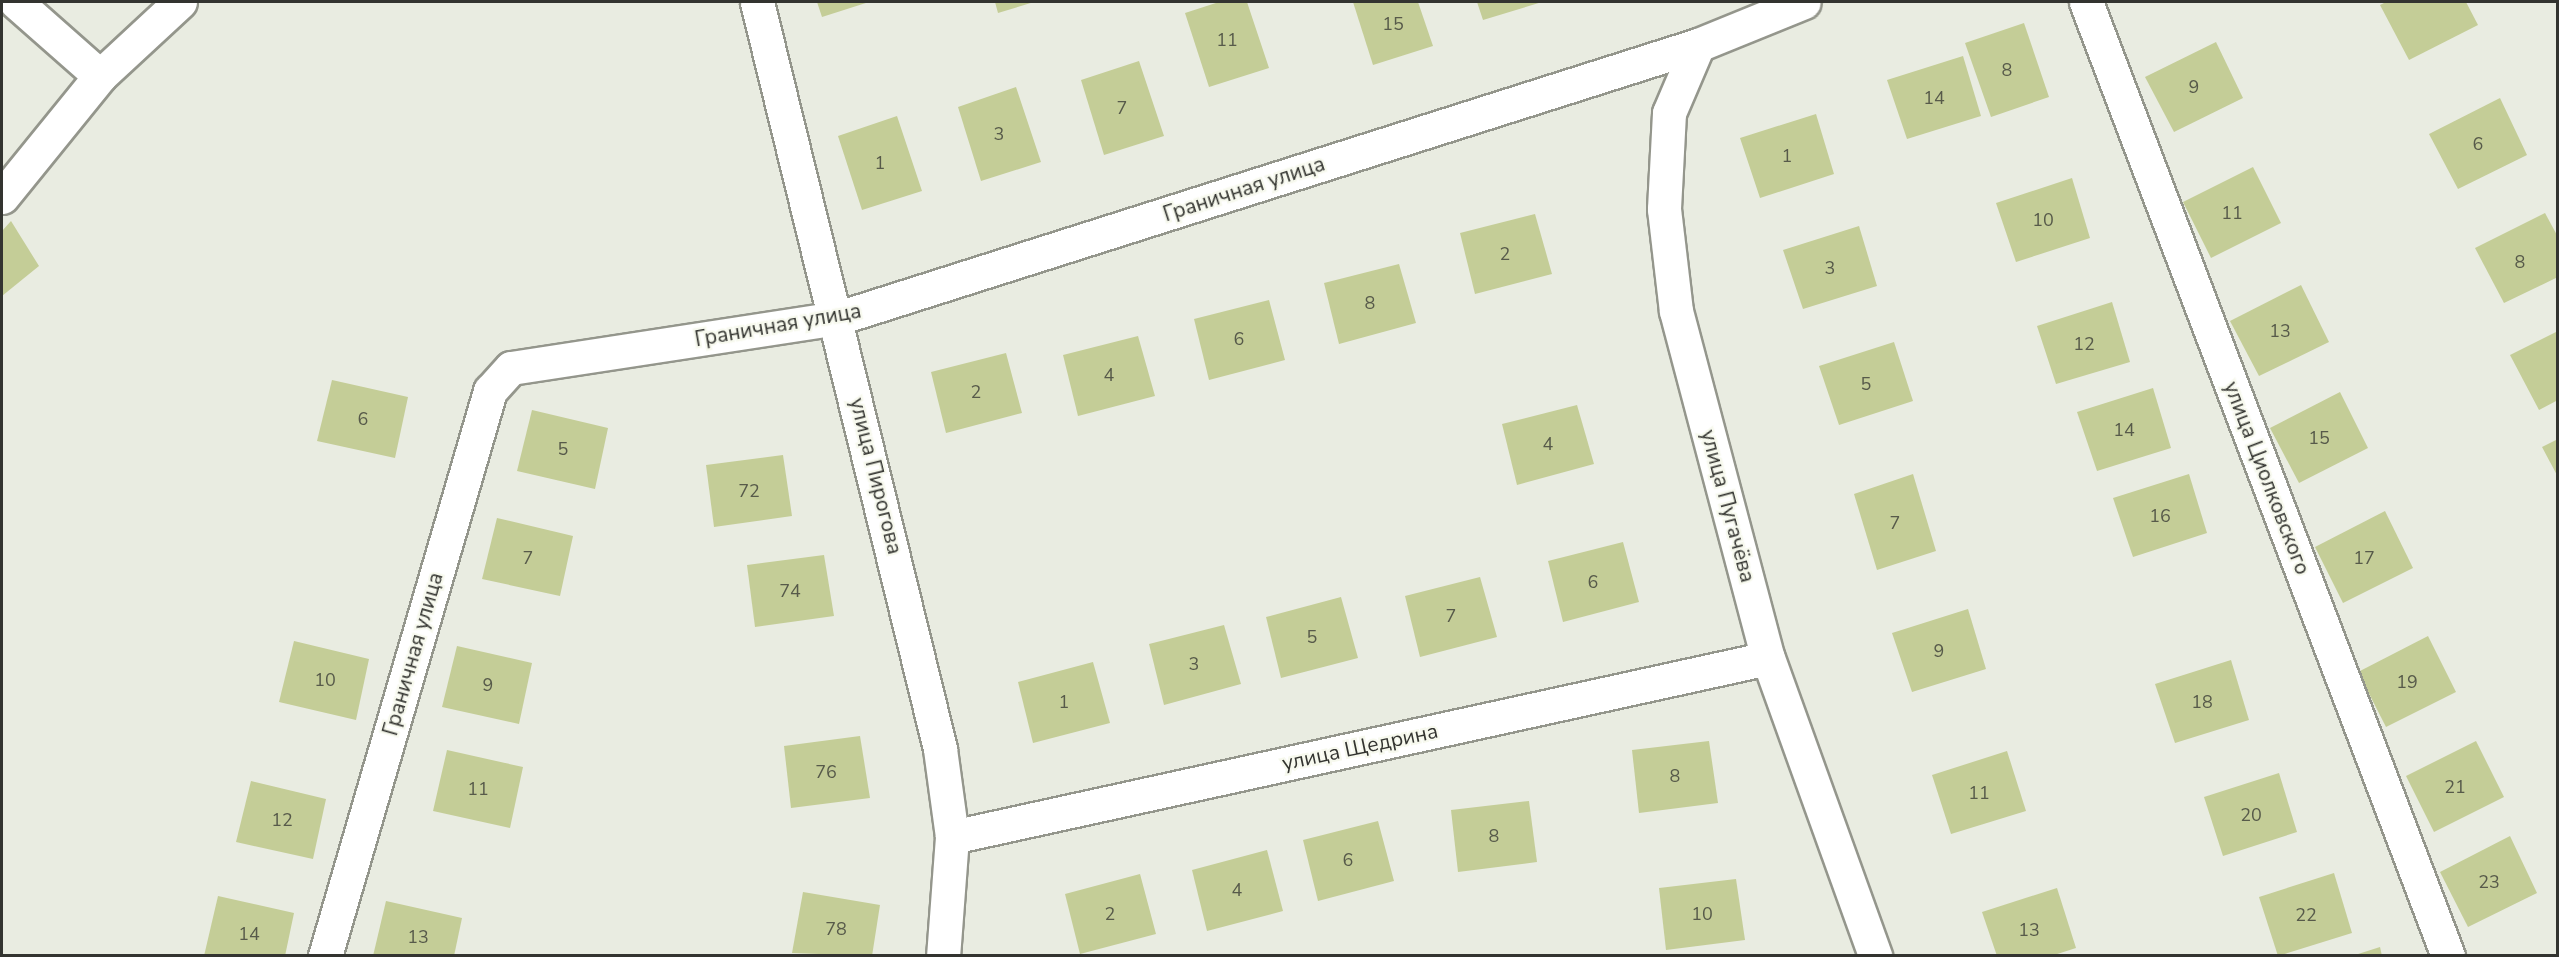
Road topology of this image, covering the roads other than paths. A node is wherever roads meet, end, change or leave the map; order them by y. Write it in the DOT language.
graph roads {
  1 [pos="16,2"];
  2 [pos="180,2"];
  3 [pos="757,2"];
  4 [pos="1804,2"];
  5 [pos="2086,2"];
  6 [pos="1698,45"];
  7 [pos="100,76"];
  8 [pos="2,198"];
  9 [pos="838,318"];
  10 [pos="1768,658"];
  11 [pos="952,837"];
  12 [pos="325,956"];
  13 [pos="943,956"];
  14 [pos="1875,956"];
  15 [pos="2448,956"];
  1 -- 7 [label="street"];
  2 -- 7 [label="street"];
  3 -- 9 [label="street, улица Пирогова"];
  4 -- 6 [label="street, Граничная улица"];
  5 -- 15 [label="street, улица Циолковского"];
  6 -- 9 [label="street, Граничная улица"];
  6 -- 10 [label="street, улица Пугачёва"];
  7 -- 8 [label="street"];
  9 -- 11 [label="street, улица Пирогова"];
  9 -- 12 [label="street, Граничная улица"];
  10 -- 11 [label="street, улица Щедрина"];
  10 -- 14 [label="street, улица Пугачёва"];
  11 -- 13 [label="street, улица Пирогова"];
}
